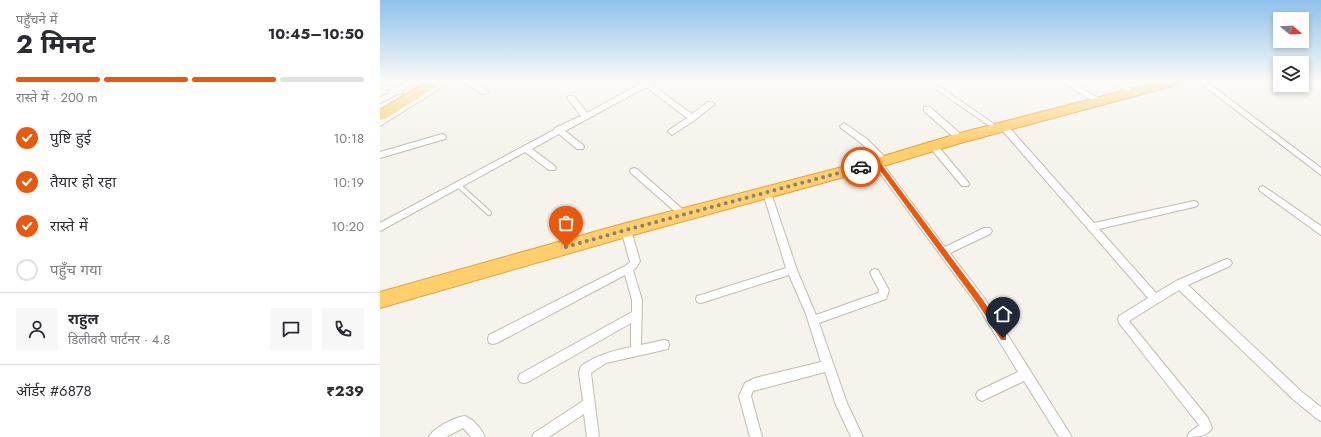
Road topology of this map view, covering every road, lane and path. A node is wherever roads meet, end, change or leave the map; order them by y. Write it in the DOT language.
graph roads {
  1 [pos="402,102"];
  2 [pos="413,102"];
  3 [pos="574,102"];
  4 [pos="611,102"];
  5 [pos="672,102"];
  6 [pos="961,102"];
  7 [pos="1094,102"];
  8 [pos="1230,102"];
  9 [pos="711,104"];
  10 [pos="927,109"];
  11 [pos="380,116"];
  12 [pos="585,116"];
  13 [pos="692,118"];
  14 [pos="380,123"];
  15 [pos="844,126"];
  16 [pos="1001,128"];
  17 [pos="558,130"];
  18 [pos="672,132"];
  19 [pos="442,137"];
  20 [pos="960,138"];
  21 [pos="580,147"];
  22 [pos="934,147"];
  23 [pos="525,148"];
  24 [pos="380,155"];
  25 [pos="880,162"];
  26 [pos="552,168"];
  27 [pos="634,171"];
  28 [pos="1321,172"];
  29 [pos="457,184"];
  30 [pos="965,184"];
  31 [pos="1263,189"];
  32 [pos="767,193"];
  33 [pos="1194,204"];
  34 [pos="489,213"];
  35 [pos="684,215"];
  36 [pos="380,227"];
  37 [pos="1092,227"];
  38 [pos="626,230"];
  39 [pos="987,231"];
  40 [pos="1321,231"];
  41 [pos="944,252"];
  42 [pos="1227,263"];
  43 [pos="628,269"];
  44 [pos="792,270"];
  45 [pos="875,273"];
  46 [pos="1180,284"];
  47 [pos="701,299"];
  48 [pos="380,300"];
  49 [pos="1156,300"];
  50 [pos="637,314"];
  51 [pos="813,321"];
  52 [pos="494,339"];
  53 [pos="664,345"];
  54 [pos="636,351"];
  55 [pos="828,366"];
  56 [pos="1026,374"];
  57 [pos="524,378"];
  58 [pos="982,395"];
  59 [pos="589,404"];
  60 [pos="1321,415"];
  61 [pos="435,437"];
  62 [pos="479,437"];
  63 [pos="538,437"];
  64 [pos="593,437"];
  65 [pos="756,437"];
  66 [pos="857,437"];
  67 [pos="1066,437"];
  68 [pos="1193,437"];
  1 -- 11 [label="highway"];
  2 -- 14 [label="street"];
  3 -- 12 [label="street"];
  4 -- 12 [label="street"];
  5 -- 13 [label="street"];
  6 -- 16 [label="lane"];
  7 -- 16 [label="highway"];
  8 -- 28 [label="street"];
  9 -- 13 [label="street"];
  10 -- 20 [label="street"];
  12 -- 17 [label="street"];
  13 -- 18 [label="street"];
  15 -- 25 [label="street"];
  16 -- 20 [label="highway"];
  16 -- 37 [label="street"];
  17 -- 21 [label="street"];
  17 -- 23 [label="street"];
  19 -- 24 [label="street"];
  20 -- 22 [label="highway"];
  22 -- 25 [label="highway"];
  22 -- 30 [label="street"];
  23 -- 26 [label="street"];
  23 -- 29 [label="street"];
  25 -- 32 [label="highway"];
  25 -- 41 [label="street"];
  27 -- 35 [label="street"];
  29 -- 34 [label="lane"];
  29 -- 36 [label="street"];
  31 -- 40 [label="street"];
  32 -- 35 [label="highway"];
  32 -- 44 [label="street"];
  33 -- 37 [label="street"];
  35 -- 38 [label="highway"];
  37 -- 49 [label="street"];
  38 -- 43 [label="street"];
  38 -- 48 [label="highway"];
  39 -- 41 [label="street"];
  41 -- 56 [label="street"];
  42 -- 46 [label="street"];
  43 -- 50 [label="street"];
  43 -- 52 [label="street"];
  44 -- 47 [label="street"];
  44 -- 51 [label="street"];
  45 -- 51 [label="street"];
  46 -- 49 [label="street"];
  46 -- 60 [label="street"];
  49 -- 68 [label="street"];
  50 -- 54 [label="street"];
  50 -- 57 [label="street"];
  51 -- 55 [label="street"];
  53 -- 54 [label="street"];
  54 -- 59 [label="street"];
  55 -- 65 [label="street"];
  55 -- 66 [label="street"];
  56 -- 58 [label="street"];
  56 -- 67 [label="street"];
  59 -- 63 [label="street"];
  59 -- 64 [label="street"];
  61 -- 62 [label="street"];
}
